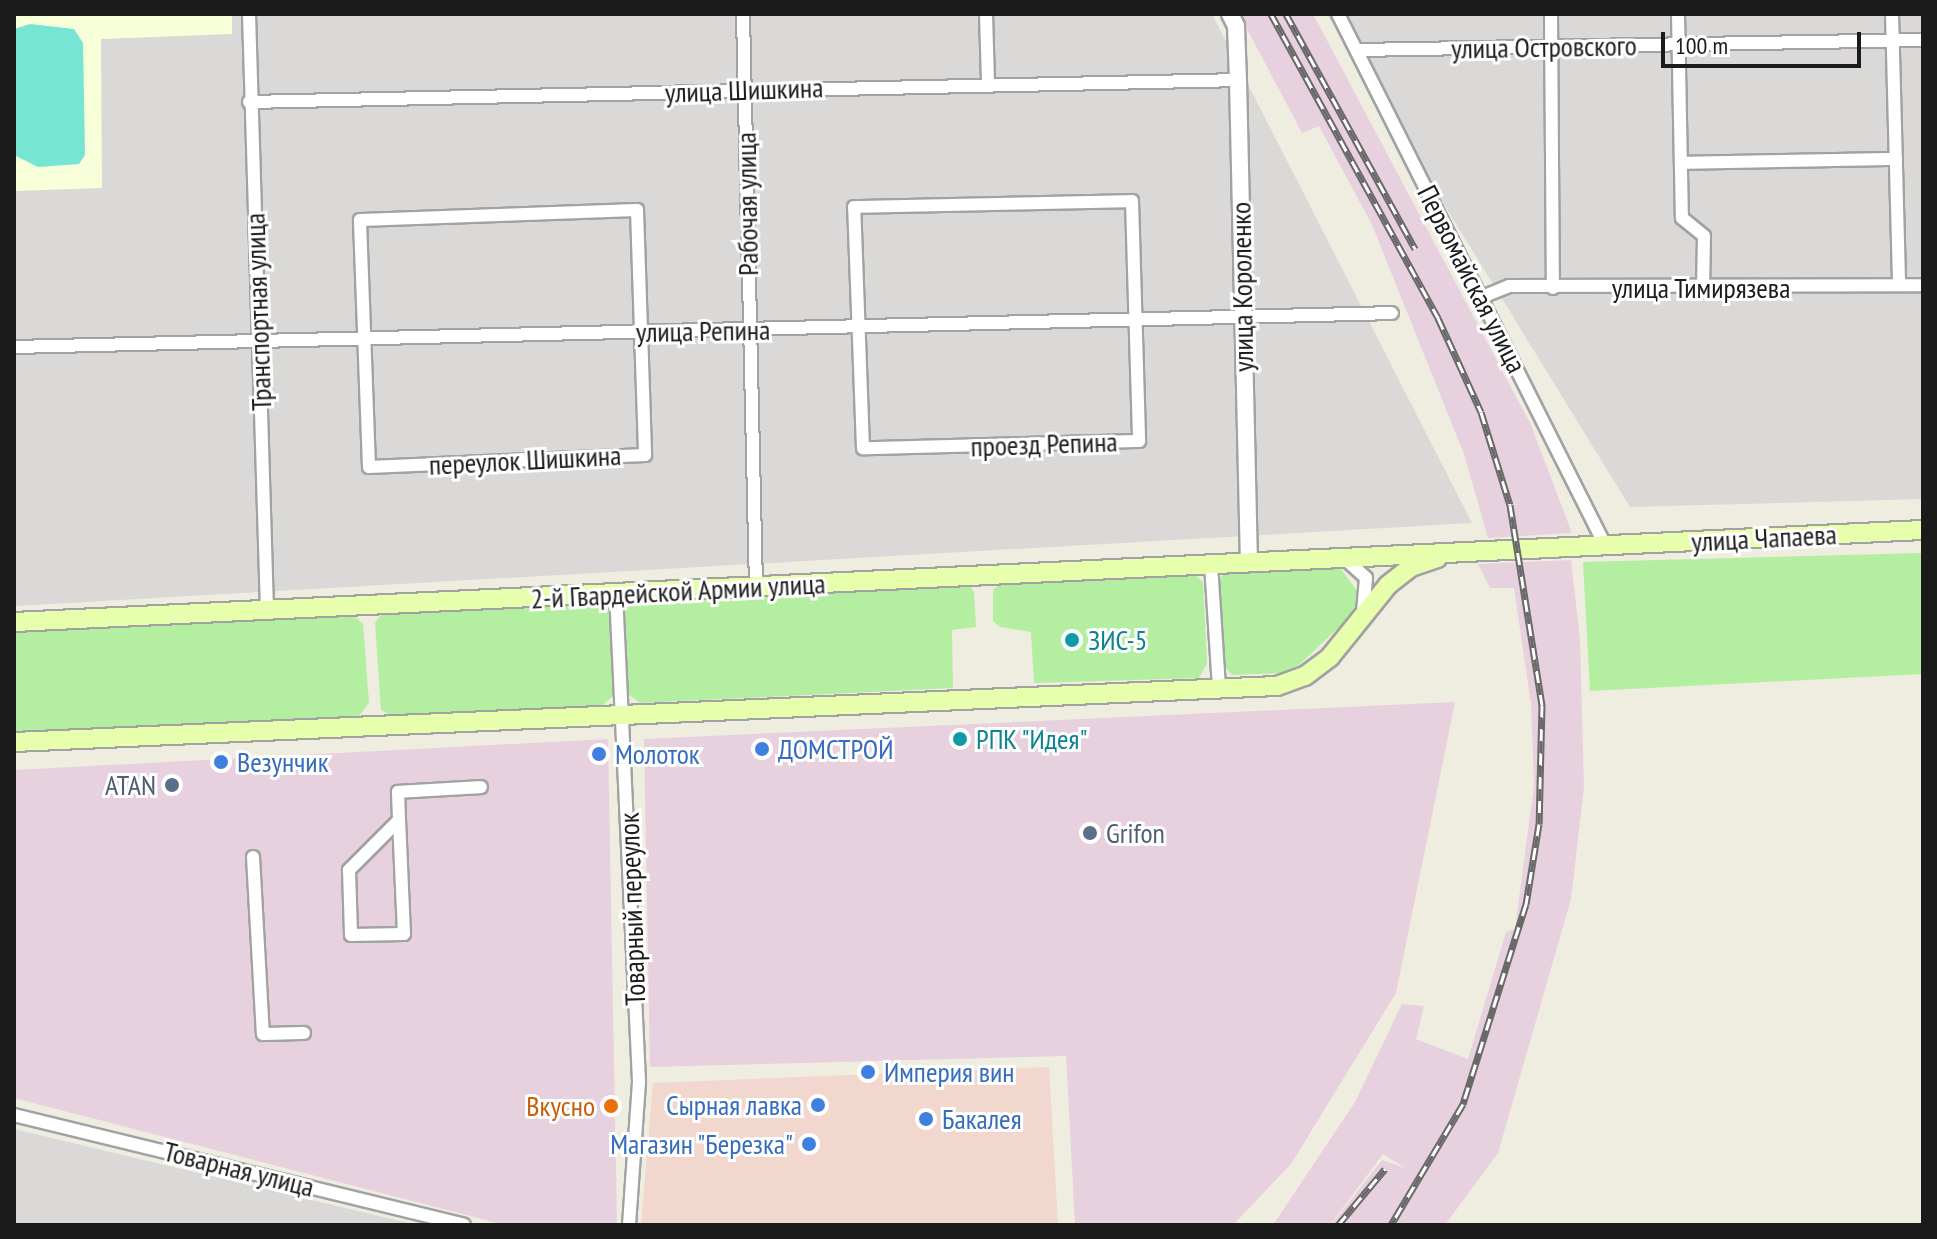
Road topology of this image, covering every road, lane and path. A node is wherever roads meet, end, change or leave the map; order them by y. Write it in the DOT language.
graph roads {
  1 [pos="249,14"];
  2 [pos="743,14"];
  3 [pos="986,14"];
  4 [pos="1230,14"];
  5 [pos="1338,14"];
  6 [pos="1551,14"];
  7 [pos="1678,14"];
  8 [pos="1892,14"];
  9 [pos="1923,40"];
  10 [pos="1893,42"];
  11 [pos="1679,45"];
  12 [pos="1552,46"];
  13 [pos="1357,50"];
  14 [pos="1238,80"];
  15 [pos="988,83"];
  16 [pos="745,90"];
  17 [pos="249,102"];
  18 [pos="1896,159"];
  19 [pos="1681,163"];
  20 [pos="1899,285"];
  21 [pos="1923,285"];
  22 [pos="1553,288"];
  23 [pos="1703,289"];
  24 [pos="1482,297"];
  25 [pos="1392,313"];
  26 [pos="1242,317"];
  27 [pos="1137,320"];
  28 [pos="857,327"];
  29 [pos="750,330"];
  30 [pos="641,333"];
  31 [pos="364,339"];
  32 [pos="260,342"];
  33 [pos="14,347"];
  34 [pos="1923,530"];
  35 [pos="1605,545"];
  36 [pos="1455,551"];
  37 [pos="1342,557"];
  38 [pos="1249,561"];
  39 [pos="1211,564"];
  40 [pos="756,586"];
  41 [pos="616,593"];
  42 [pos="267,611"];
  43 [pos="1361,619"];
  44 [pos="14,622"];
  45 [pos="1219,688"];
  46 [pos="625,715"];
  47 [pos="14,742"];
  48 [pos="481,787"];
  49 [pos="399,820"];
  50 [pos="253,857"];
  51 [pos="304,1033"];
  52 [pos="14,1115"];
  53 [pos="464,1225"];
  54 [pos="629,1225"];
  1 -- 17 [label="street, Транспортная улица"];
  2 -- 16 [label="street, Рабочая улица"];
  3 -- 15 [label="street"];
  4 -- 14 [label="street, улица Короленко"];
  5 -- 13 [label="street, Первомайская улица"];
  6 -- 12 [label="street"];
  7 -- 11 [label="street"];
  8 -- 10 [label="street"];
  9 -- 10 [label="street, улица Островского"];
  10 -- 11 [label="street, улица Островского"];
  10 -- 18 [label="street"];
  11 -- 12 [label="street, улица Островского"];
  11 -- 19 [label="street"];
  12 -- 13 [label="street, улица Островского"];
  12 -- 22 [label="street"];
  13 -- 24 [label="street, Первомайская улица"];
  14 -- 15 [label="street, улица Шишкина"];
  14 -- 26 [label="street, улица Короленко"];
  15 -- 16 [label="street, улица Шишкина"];
  16 -- 17 [label="street, улица Шишкина"];
  16 -- 29 [label="street, Рабочая улица"];
  17 -- 32 [label="street, Транспортная улица"];
  18 -- 19 [label="street"];
  18 -- 20 [label="street"];
  19 -- 23 [label="street"];
  20 -- 21 [label="street, улица Тимирязева"];
  20 -- 23 [label="street, улица Тимирязева"];
  22 -- 23 [label="street, улица Тимирязева"];
  22 -- 24 [label="street, улица Тимирязева"];
  24 -- 35 [label="street, Первомайская улица"];
  25 -- 26 [label="street, улица Репина"];
  26 -- 27 [label="street, улица Репина"];
  26 -- 38 [label="street, улица Короленко"];
  27 -- 28 [label="street, улица Репина"];
  27 -- 28 [label="street, проезд Репина"];
  27 -- 28 [label="street, проезд Репина"];
  28 -- 29 [label="street, улица Репина"];
  29 -- 30 [label="street, улица Репина"];
  29 -- 40 [label="street, Рабочая улица"];
  30 -- 31 [label="street, улица Репина"];
  30 -- 31 [label="street, переулок Шишкина"];
  30 -- 31 [label="street, переулок Шишкина"];
  31 -- 32 [label="street, улица Репина"];
  32 -- 33 [label="street, улица Репина"];
  32 -- 42 [label="street, Транспортная улица"];
  34 -- 35 [label="main road, улица Чапаева"];
  35 -- 36 [label="main road, улица Чапаева"];
  36 -- 37 [label="main road, 2-й Гвардейской Армии улица"];
  36 -- 43 [label="main road"];
  37 -- 38 [label="main road, 2-й Гвардейской Армии улица"];
  37 -- 43 [label="street"];
  38 -- 39 [label="main road, 2-й Гвардейской Армии улица"];
  39 -- 40 [label="main road, 2-й Гвардейской Армии улица"];
  39 -- 45 [label="street"];
  40 -- 41 [label="main road, 2-й Гвардейской Армии улица"];
  41 -- 42 [label="main road, 2-й Гвардейской Армии улица"];
  41 -- 46 [label="street, Товарный переулок"];
  42 -- 44 [label="main road, 2-й Гвардейской Армии улица"];
  43 -- 45 [label="main road"];
  45 -- 46 [label="main road"];
  46 -- 47 [label="main road"];
  46 -- 54 [label="street, Товарный переулок"];
  48 -- 49 [label="street"];
  49 -- 49 [label="street"];
  50 -- 51 [label="street"];
  52 -- 53 [label="street, Товарная улица"];
}
